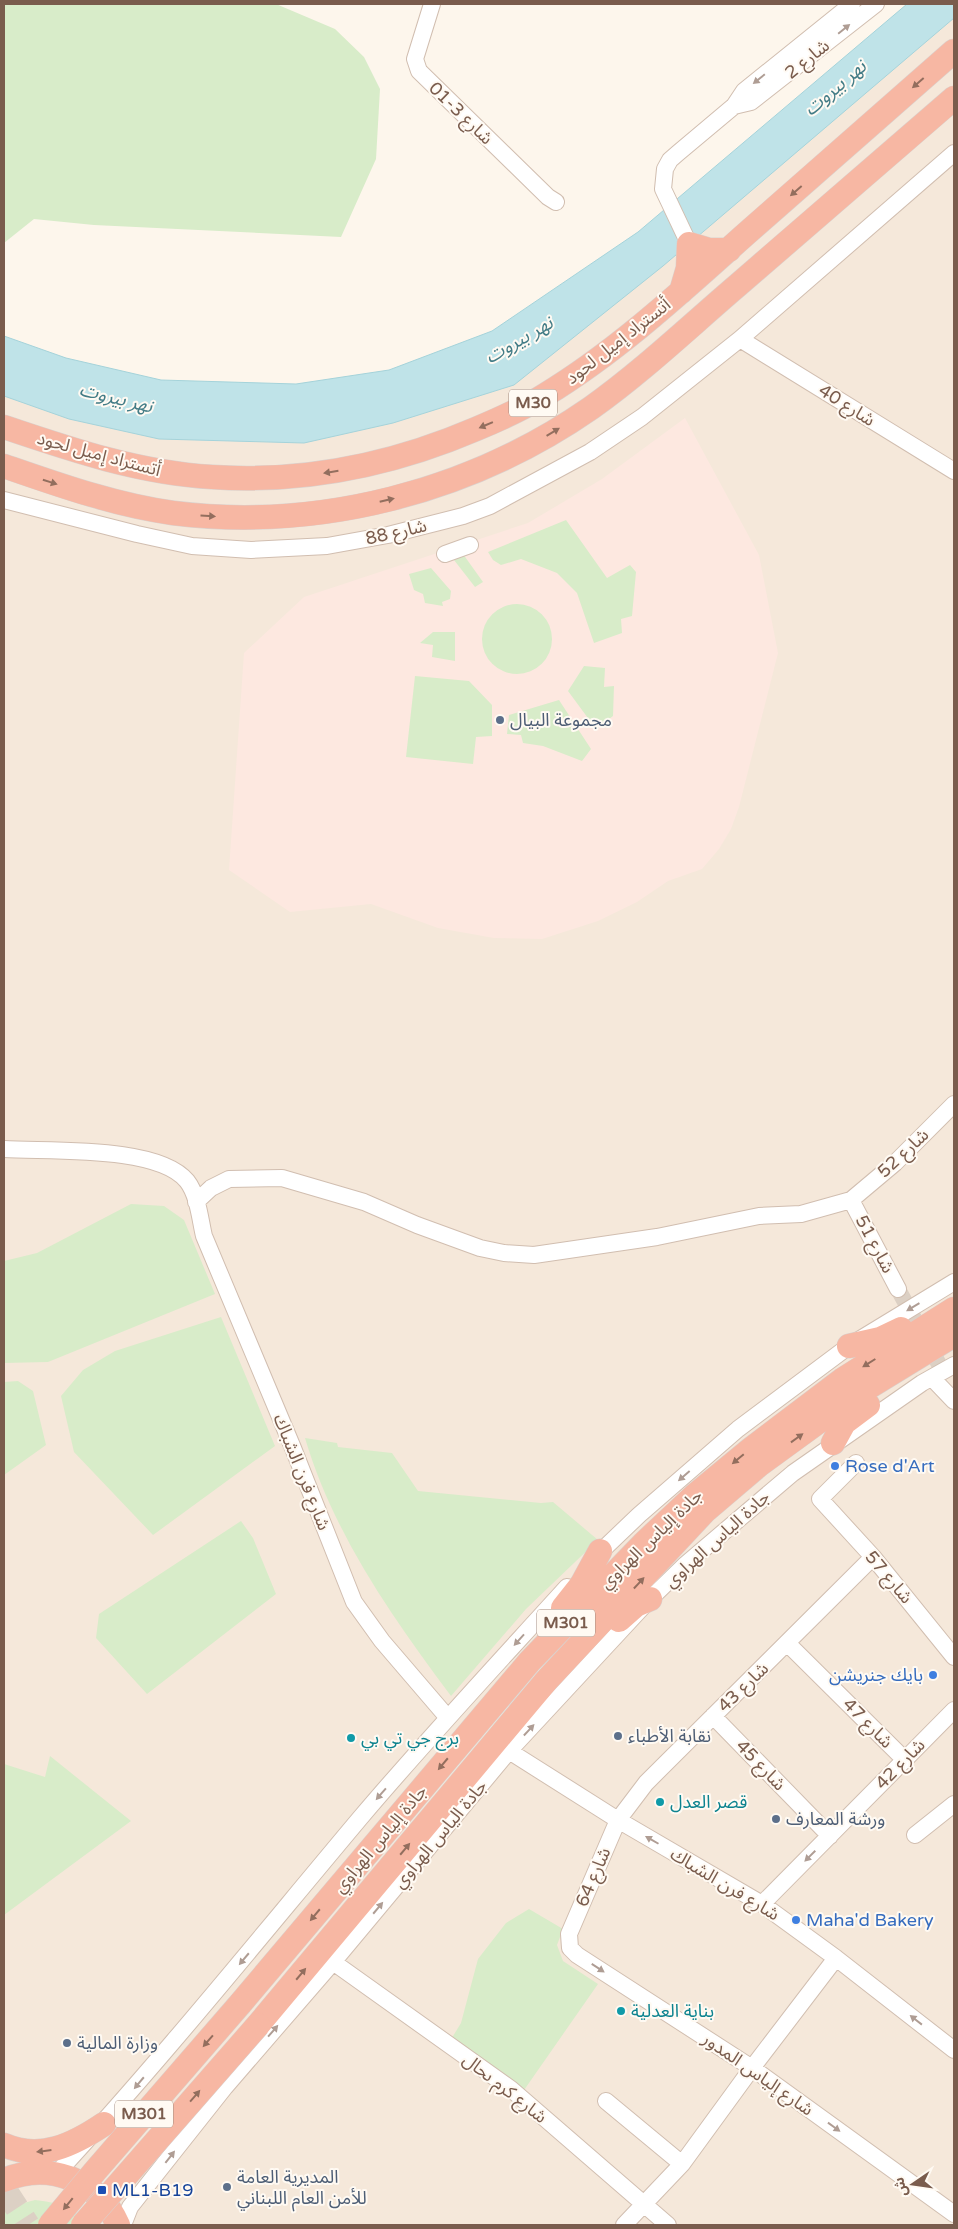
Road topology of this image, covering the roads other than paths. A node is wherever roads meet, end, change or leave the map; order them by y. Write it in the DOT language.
graph roads {
  1 [pos="432,4"];
  2 [pos="852,4"];
  3 [pos="876,4"];
  4 [pos="954,51"];
  5 [pos="954,98"];
  6 [pos="734,106"];
  7 [pos="954,153"];
  8 [pos="556,202"];
  9 [pos="689,244"];
  10 [pos="729,250"];
  11 [pos="681,292"];
  12 [pos="740,339"];
  13 [pos="4,427"];
  14 [pos="4,466"];
  15 [pos="954,471"];
  16 [pos="4,500"];
  17 [pos="470,545"];
  18 [pos="445,554"];
  19 [pos="954,1104"];
  20 [pos="4,1149"];
  21 [pos="851,1200"];
  22 [pos="196,1202"];
  23 [pos="954,1282"];
  24 [pos="898,1289"];
  25 [pos="954,1298"];
  26 [pos="954,1309"];
  27 [pos="954,1335"];
  28 [pos="849,1346"];
  29 [pos="954,1347"];
  30 [pos="945,1374"];
  31 [pos="954,1394"];
  32 [pos="954,1401"];
  33 [pos="832,1443"];
  34 [pos="856,1463"];
  35 [pos="600,1551"];
  36 [pos="873,1558"];
  37 [pos="650,1599"];
  38 [pos="788,1644"];
  39 [pos="954,1653"];
  40 [pos="530,1661"];
  41 [pos="547,1680"];
  42 [pos="954,1710"];
  43 [pos="714,1716"];
  44 [pos="448,1718"];
  45 [pos="509,1751"];
  46 [pos="905,1760"];
  47 [pos="954,1804"];
  48 [pos="618,1820"];
  49 [pos="830,1836"];
  50 [pos="915,1836"];
  51 [pos="762,1904"];
  52 [pos="569,1934"];
  53 [pos="836,1958"];
  54 [pos="333,1962"];
  55 [pos="954,2050"];
  56 [pos="752,2068"];
  57 [pos="606,2101"];
  58 [pos="104,2124"];
  59 [pos="4,2145"];
  60 [pos="85,2145"];
  61 [pos="4,2163"];
  62 [pos="682,2164"];
  63 [pos="27,2173"];
  64 [pos="57,2174"];
  65 [pos="4,2180"];
  66 [pos="134,2202"];
  67 [pos="644,2205"];
  68 [pos="954,2214"];
  69 [pos="50,2225"];
  70 [pos="83,2225"];
  71 [pos="118,2225"];
  72 [pos="123,2225"];
  73 [pos="624,2225"];
  74 [pos="668,2225"];
  1 -- 8 [label="street, شارع 3-01"];
  2 -- 6 [label="street, شارع 2, one-way"];
  6 -- 3 [label="street, شارع 2, one-way"];
  4 -- 10 [label="highway, أتستراد إميل لحود / M30, one-way"];
  14 -- 5 [label="highway, أتستراد إميل لحود / M30, one-way"];
  6 -- 9 [label="street, شارع 2"];
  7 -- 12 [label="street, شارع 88"];
  9 -- 10 [label="highway"];
  9 -- 11 [label="highway"];
  10 -- 11 [label="highway, أتستراد إميل لحود / M30"];
  11 -- 13 [label="highway, أتستراد إميل لحود / M30, one-way"];
  12 -- 15 [label="street, شارع 40"];
  12 -- 16 [label="street, شارع 88"];
  17 -- 18 [label="street"];
  19 -- 21 [label="street, شارع 52"];
  20 -- 22 [label="street, شارع فرن الشباك"];
  21 -- 22 [label="street"];
  21 -- 24 [label="street, شارع 51"];
  22 -- 44 [label="street, شارع فرن الشباك"];
  23 -- 28 [label="street, جادة إلياس الهراوي, one-way"];
  25 -- 28 [label="highway"];
  26 -- 40 [label="highway, جادة إلياس الهراوي / M301, one-way"];
  41 -- 27 [label="highway, جادة إلياس الهراوي / M301, one-way"];
  28 -- 35 [label="street, جادة إلياس الهراوي, one-way"];
  29 -- 33 [label="highway"];
  30 -- 31 [label="street"];
  30 -- 32 [label="street"];
  30 -- 33 [label="street"];
  33 -- 37 [label="street, جادة الياس الهراوي"];
  34 -- 36 [label="street, شارع 57"];
  35 -- 40 [label="highway"];
  35 -- 44 [label="street, جادة إلياس الهراوي, one-way"];
  36 -- 38 [label="street, شارع 43"];
  36 -- 39 [label="street, شارع 57"];
  37 -- 41 [label="highway"];
  45 -- 37 [label="street, جادة الياس الهراوي, one-way"];
  38 -- 43 [label="street, شارع 43"];
  38 -- 46 [label="street, شارع 47"];
  40 -- 69 [label="highway, جادة إلياس الهراوي / M301, one-way, bridge"];
  70 -- 41 [label="highway, جادة إلياس الهراوي / M301, one-way, bridge"];
  42 -- 46 [label="street, شارع 42"];
  43 -- 48 [label="street, شارع 43"];
  43 -- 49 [label="street, شارع 45"];
  44 -- 58 [label="street, one-way"];
  45 -- 48 [label="street, شارع فرن الشباك"];
  54 -- 45 [label="street, جادة الياس الهراوي, one-way"];
  46 -- 49 [label="street, شارع 42"];
  47 -- 50 [label="street"];
  51 -- 48 [label="street, شارع فرن الشباك, one-way"];
  48 -- 52 [label="street, شارع 64"];
  49 -- 51 [label="street, شارع 42, one-way"];
  51 -- 53 [label="street, شارع فرن الشباك"];
  52 -- 56 [label="street, شارع إلياس المدور, one-way"];
  55 -- 53 [label="street, شارع فرن الشباك, one-way"];
  53 -- 56 [label="street"];
  66 -- 54 [label="street, جادة الياس الهراوي, one-way"];
  54 -- 67 [label="street, شارع كرم ىحال"];
  56 -- 62 [label="street"];
  56 -- 68 [label="street, شارع إلياس المدور, one-way"];
  57 -- 62 [label="street"];
  58 -- 59 [label="highway, one-way"];
  58 -- 60 [label="street"];
  60 -- 64 [label="street"];
  60 -- 66 [label="street"];
  61 -- 63 [label="highway"];
  62 -- 67 [label="street"];
  63 -- 64 [label="highway"];
  63 -- 65 [label="highway"];
  64 -- 71 [label="highway"];
  66 -- 72 [label="street, جادة الياس الهراوي"];
  67 -- 73 [label="street"];
  67 -- 74 [label="street, شارع كرم ىحال"];
}
